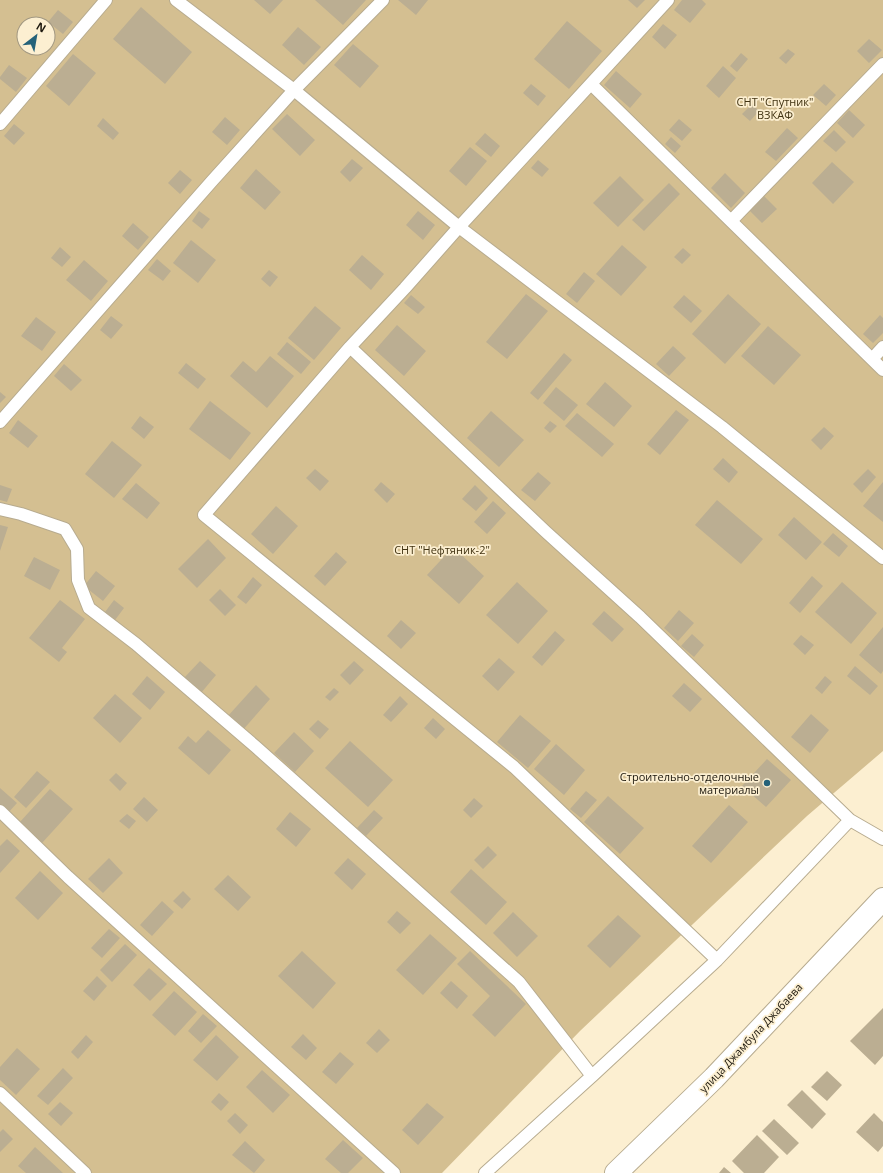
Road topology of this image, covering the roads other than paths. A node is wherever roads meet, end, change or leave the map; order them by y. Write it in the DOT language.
graph roads {
  1 [pos="106,0"];
  2 [pos="176,0"];
  3 [pos="383,0"];
  4 [pos="668,0"];
  5 [pos="883,64"];
  6 [pos="591,84"];
  7 [pos="294,90"];
  8 [pos="0,124"];
  9 [pos="731,221"];
  10 [pos="459,227"];
  11 [pos="350,347"];
  12 [pos="883,347"];
  13 [pos="872,358"];
  14 [pos="883,370"];
  15 [pos="0,422"];
  16 [pos="0,509"];
  17 [pos="883,558"];
  18 [pos="0,812"];
  19 [pos="850,820"];
  20 [pos="883,839"];
  21 [pos="883,899"];
  22 [pos="717,960"];
  23 [pos="592,1076"];
  24 [pos="0,1093"];
  25 [pos="85,1173"];
  26 [pos="394,1173"];
  27 [pos="485,1173"];
  28 [pos="616,1173"];
  1 -- 8 [label="lane"];
  2 -- 7 [label="lane"];
  3 -- 7 [label="lane"];
  4 -- 6 [label="lane"];
  5 -- 9 [label="lane"];
  6 -- 9 [label="lane"];
  6 -- 10 [label="lane"];
  7 -- 10 [label="lane"];
  7 -- 15 [label="lane"];
  9 -- 13 [label="lane"];
  10 -- 11 [label="lane"];
  10 -- 17 [label="lane"];
  11 -- 19 [label="lane"];
  11 -- 22 [label="lane"];
  12 -- 13 [label="lane"];
  13 -- 14 [label="lane"];
  16 -- 23 [label="lane"];
  18 -- 26 [label="lane"];
  19 -- 20 [label="lane"];
  19 -- 22 [label="lane"];
  21 -- 28 [label="main road, улица Джамбула Джабаева"];
  22 -- 23 [label="lane"];
  23 -- 27 [label="lane"];
  24 -- 25 [label="lane"];
}
